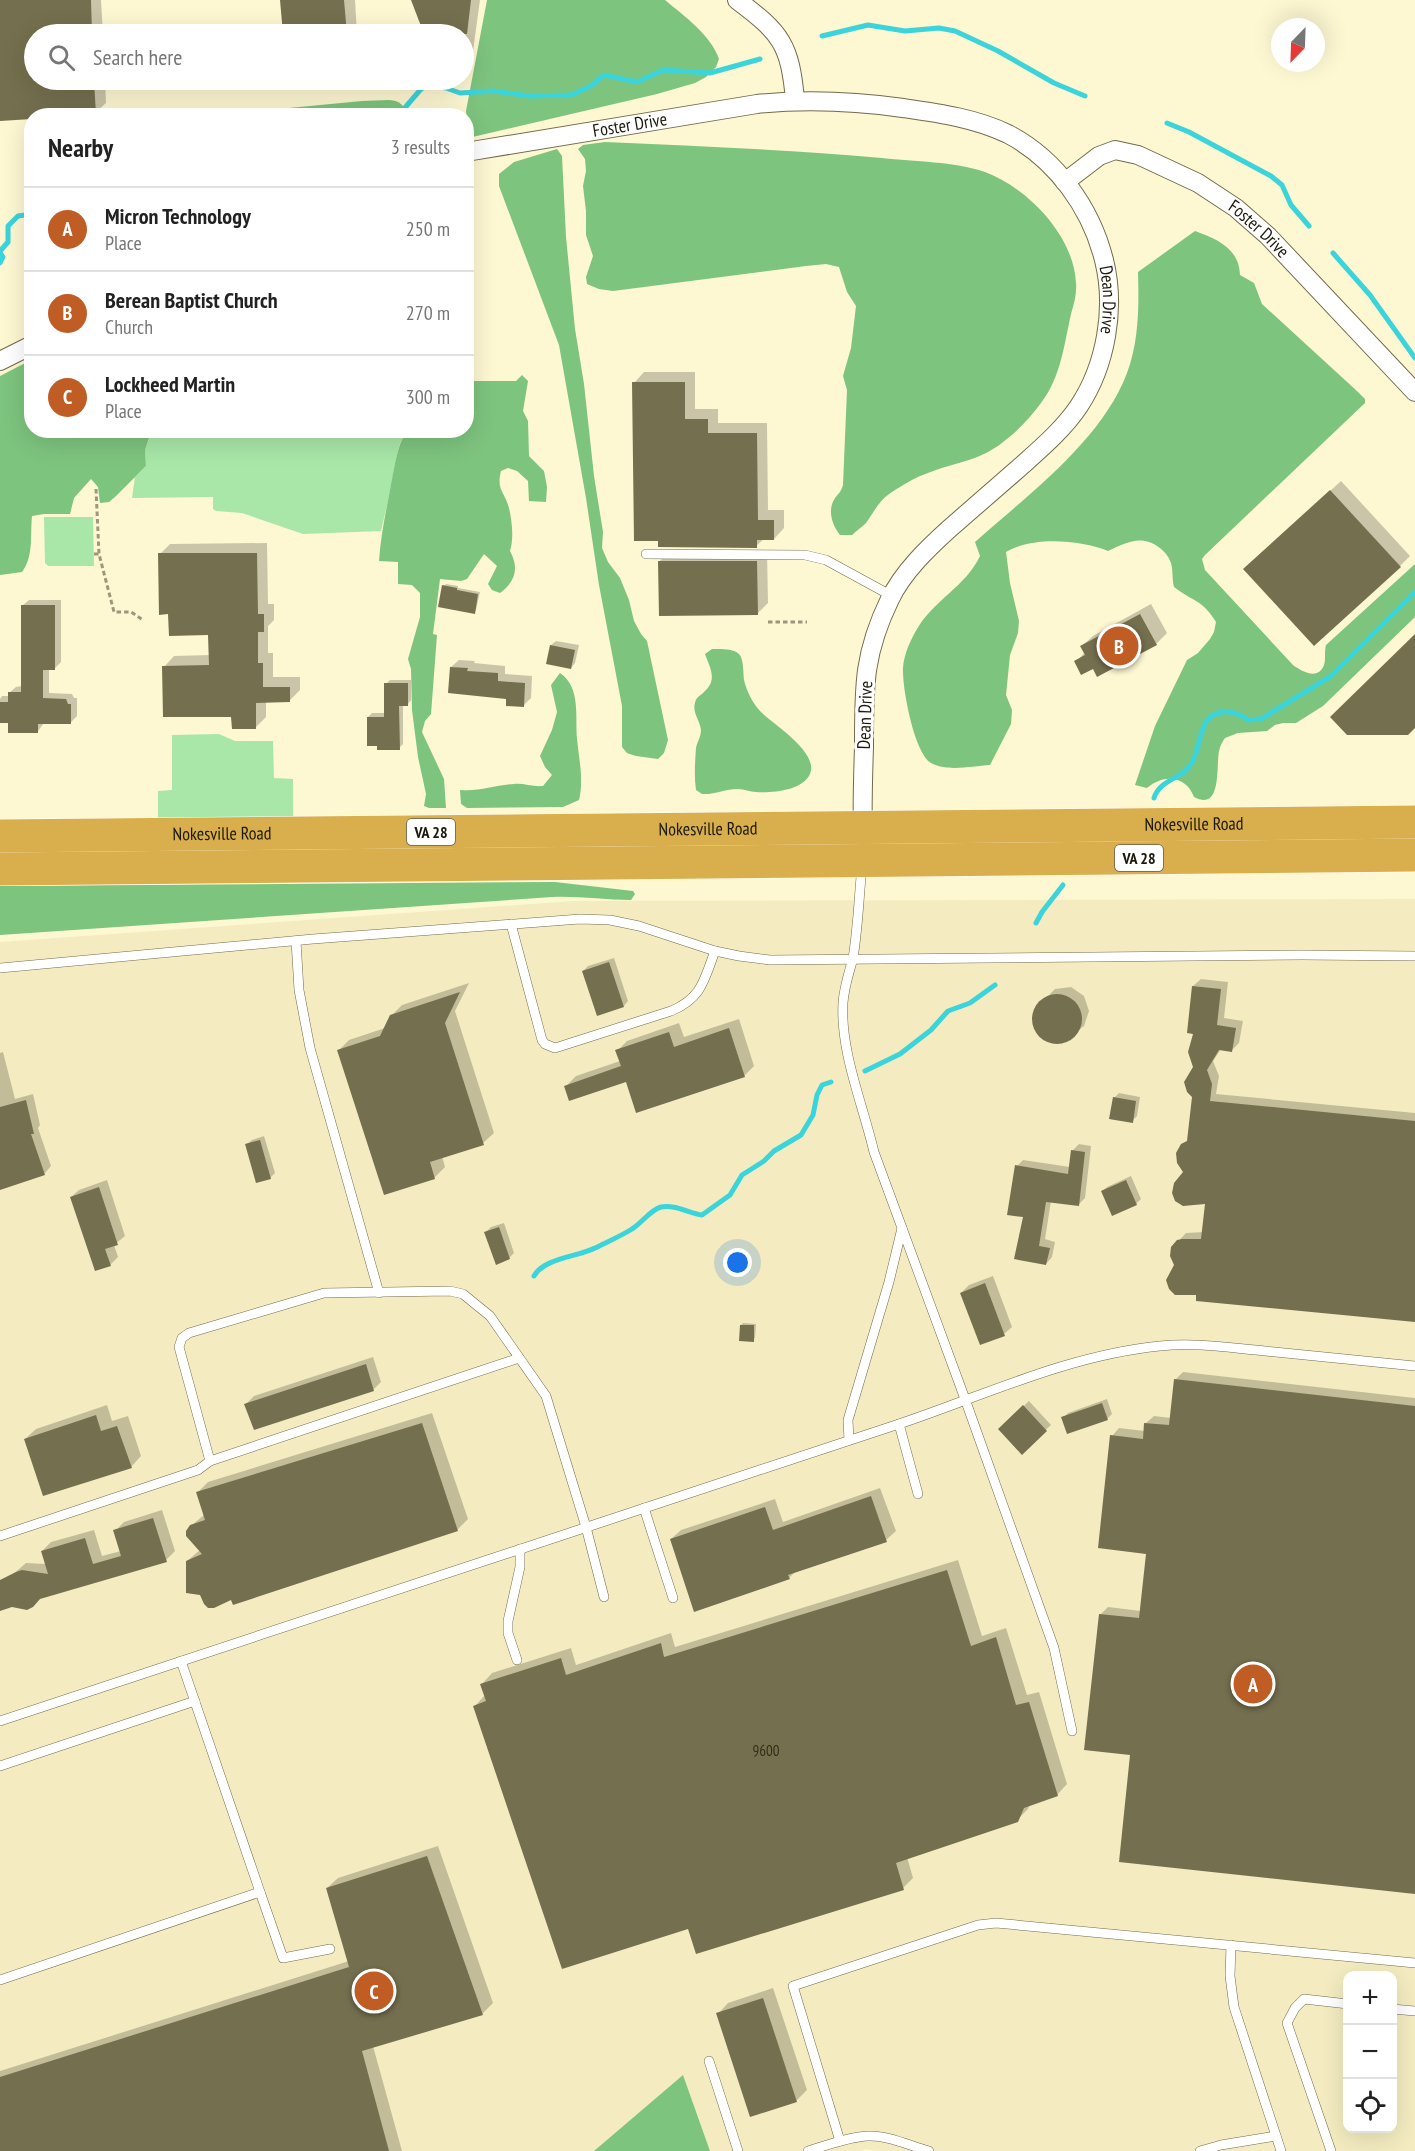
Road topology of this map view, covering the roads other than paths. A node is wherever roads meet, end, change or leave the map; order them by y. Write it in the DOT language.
graph roads {
  1 [pos="737,0"];
  2 [pos="795,100"];
  3 [pos="474,151"];
  4 [pos="1065,182"];
  5 [pos="24,349"];
  6 [pos="0,361"];
  7 [pos="1415,392"];
  8 [pos="646,554"];
  9 [pos="892,596"];
  10 [pos="1415,822"];
  11 [pos="305,834"];
  12 [pos="0,836"];
  13 [pos="863,844"];
  14 [pos="1415,855"];
  15 [pos="305,866"];
  16 [pos="0,869"];
  17 [pos="511,924"];
  18 [pos="296,940"];
  19 [pos="715,951"];
  20 [pos="1415,956"];
  21 [pos="852,958"];
  22 [pos="0,968"];
  23 [pos="902,1228"];
  24 [pos="379,1293"];
  25 [pos="519,1358"];
  26 [pos="1415,1366"];
  27 [pos="965,1399"];
  28 [pos="899,1424"];
  29 [pos="849,1440"];
  30 [pos="210,1461"];
  31 [pos="918,1494"];
  32 [pos="644,1508"];
  33 [pos="586,1527"];
  34 [pos="0,1536"];
  35 [pos="519,1549"];
  36 [pos="604,1597"];
  37 [pos="673,1598"];
  38 [pos="517,1660"];
  39 [pos="181,1661"];
  40 [pos="195,1701"];
  41 [pos="0,1721"];
  42 [pos="1072,1731"];
  43 [pos="0,1765"];
  44 [pos="260,1892"];
  45 [pos="1231,1945"];
  46 [pos="330,1949"];
  47 [pos="1415,1963"];
  48 [pos="0,1980"];
  49 [pos="1343,2004"];
  50 [pos="1397,2009"];
  51 [pos="1415,2011"];
  52 [pos="709,2061"];
  53 [pos="1276,2136"];
  54 [pos="840,2141"];
  55 [pos="738,2151"];
  56 [pos="808,2151"];
  57 [pos="929,2151"];
  58 [pos="1200,2151"];
  59 [pos="1281,2151"];
  60 [pos="1331,2151"];
  1 -- 2 [label="street"];
  2 -- 3 [label="street, Foster Drive"];
  2 -- 4 [label="street, Dean Drive"];
  4 -- 7 [label="street, Foster Drive"];
  4 -- 9 [label="street, Dean Drive"];
  5 -- 6 [label="street"];
  8 -- 9 [label="lane"];
  9 -- 13 [label="street, Dean Drive"];
  10 -- 13 [label="highway, Nokesville Road / VA 28"];
  11 -- 12 [label="highway, Nokesville Road / VA 28"];
  11 -- 13 [label="highway, Nokesville Road / VA 28"];
  11 -- 15 [label="highway"];
  13 -- 14 [label="highway, Nokesville Road / VA 28"];
  13 -- 15 [label="highway, Nokesville Road / VA 28"];
  13 -- 21 [label="lane"];
  15 -- 16 [label="highway, Nokesville Road / VA 28"];
  17 -- 18 [label="lane"];
  17 -- 19 [label="lane"];
  17 -- 19 [label="lane"];
  18 -- 22 [label="lane"];
  18 -- 24 [label="lane"];
  19 -- 21 [label="lane"];
  20 -- 21 [label="lane"];
  21 -- 23 [label="lane"];
  23 -- 27 [label="lane"];
  23 -- 29 [label="lane"];
  24 -- 25 [label="lane"];
  24 -- 30 [label="lane"];
  25 -- 30 [label="lane"];
  25 -- 33 [label="lane"];
  26 -- 27 [label="lane"];
  27 -- 28 [label="lane"];
  27 -- 42 [label="lane"];
  28 -- 29 [label="lane"];
  28 -- 31 [label="lane"];
  29 -- 32 [label="lane"];
  30 -- 34 [label="lane"];
  32 -- 33 [label="lane"];
  32 -- 37 [label="lane"];
  33 -- 35 [label="lane"];
  33 -- 36 [label="lane"];
  35 -- 38 [label="lane"];
  35 -- 39 [label="lane"];
  39 -- 40 [label="lane"];
  39 -- 41 [label="lane"];
  40 -- 43 [label="lane"];
  40 -- 44 [label="lane"];
  44 -- 46 [label="lane"];
  44 -- 48 [label="lane"];
  45 -- 47 [label="lane"];
  45 -- 53 [label="lane"];
  45 -- 54 [label="lane"];
  49 -- 60 [label="lane"];
  50 -- 51 [label="lane"];
  52 -- 55 [label="lane"];
  53 -- 58 [label="lane"];
  53 -- 59 [label="lane"];
  54 -- 56 [label="lane"];
  54 -- 57 [label="lane"];
}
